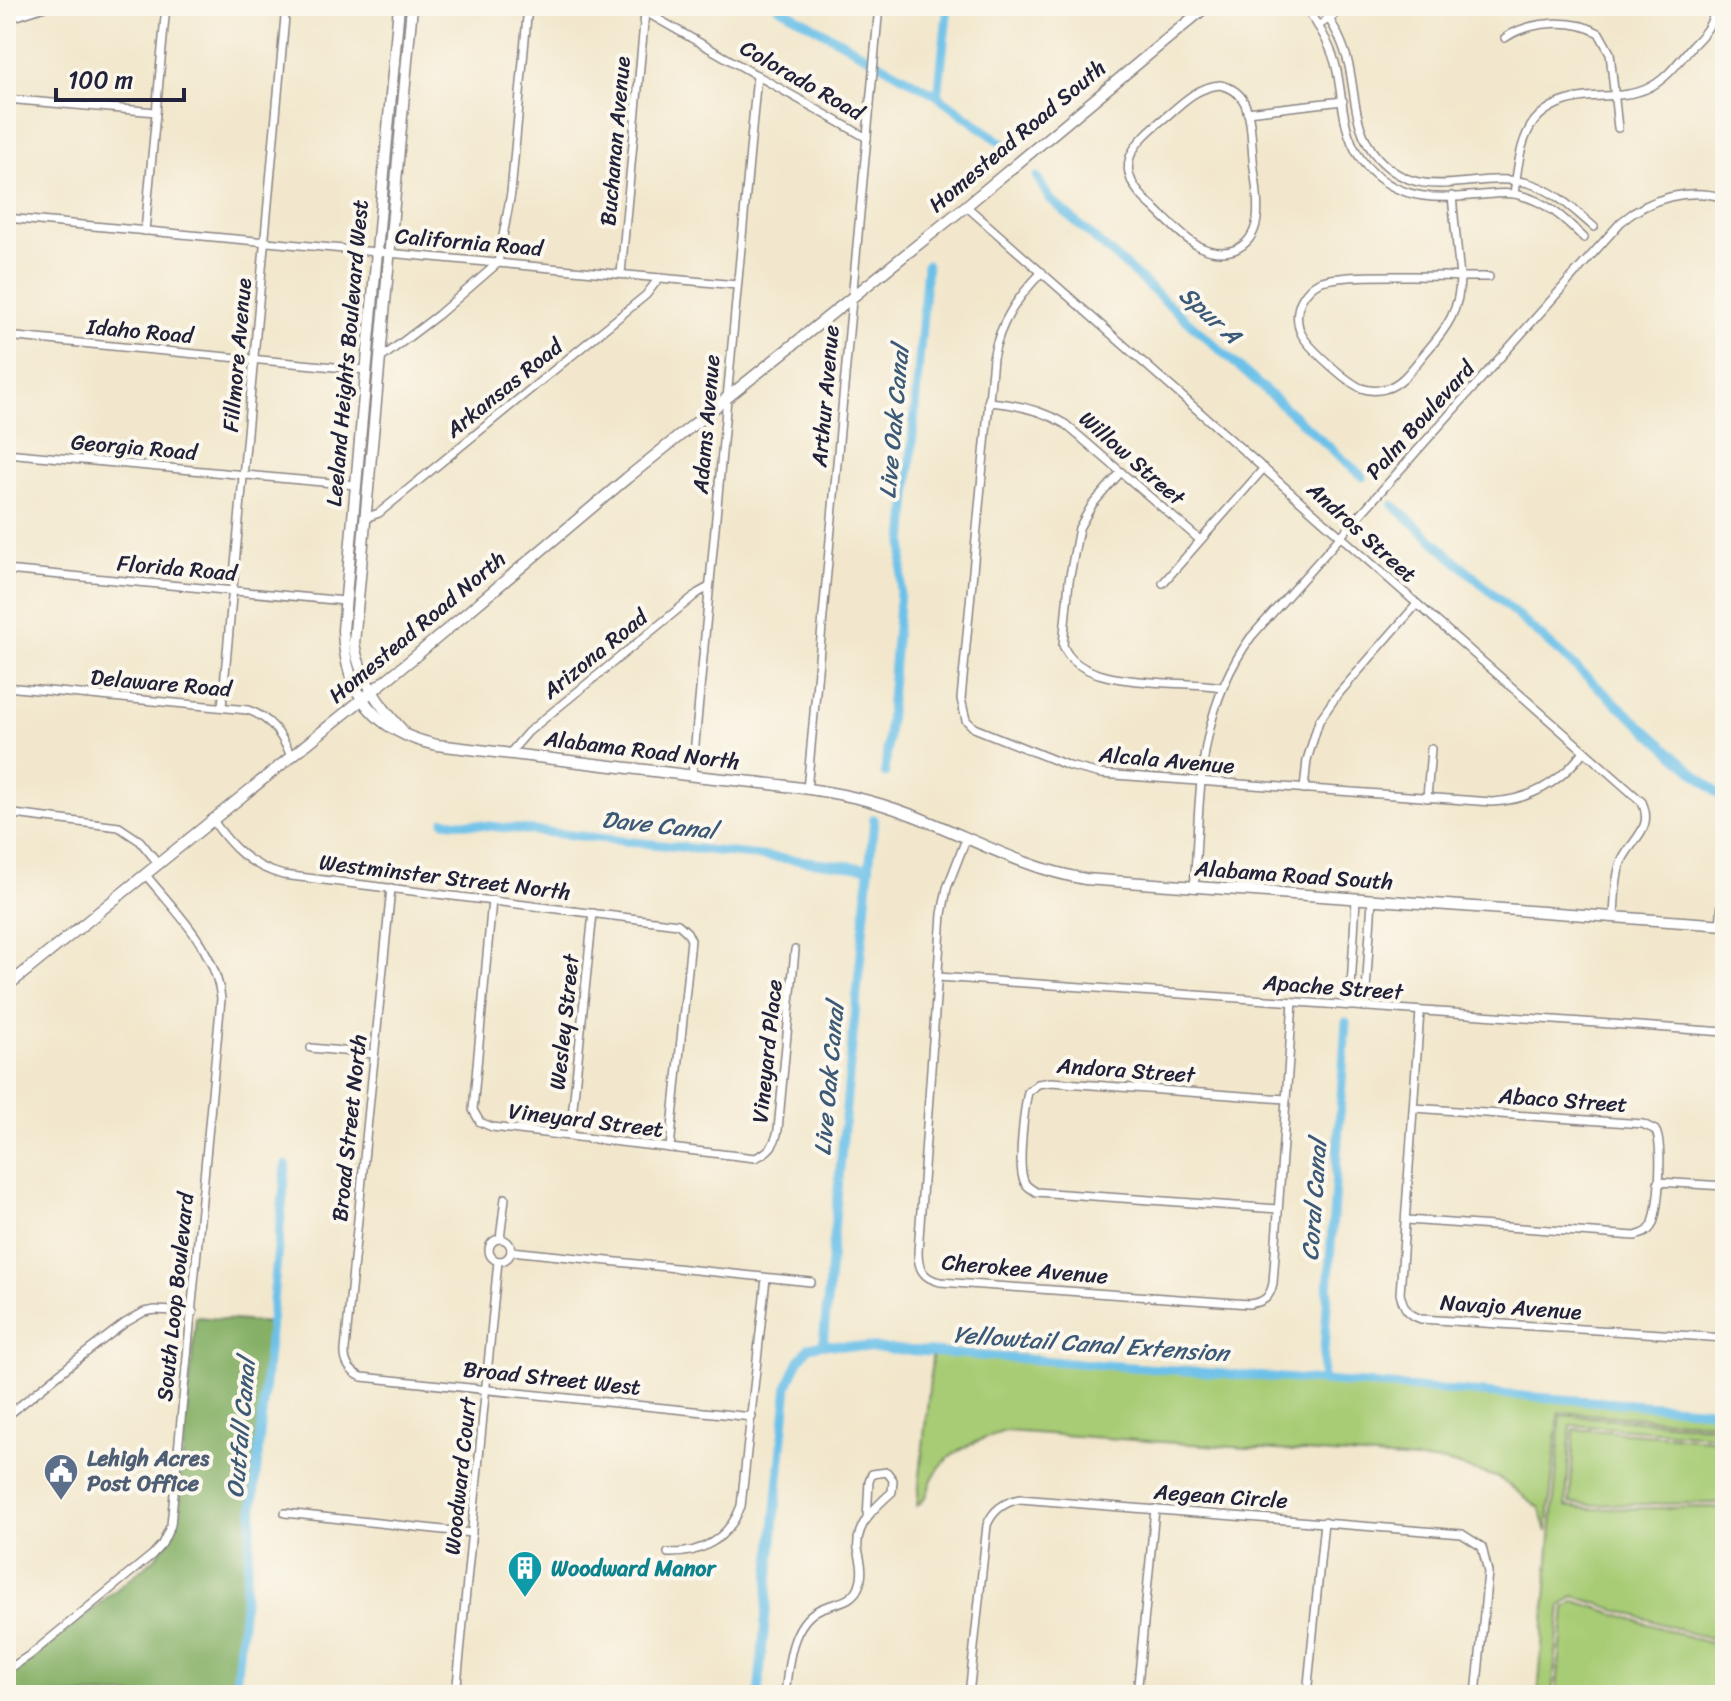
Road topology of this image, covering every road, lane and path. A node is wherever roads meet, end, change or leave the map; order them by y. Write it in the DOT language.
graph roads {
  1 [pos="43,6"];
  2 [pos="166,6"];
  3 [pos="286,6"];
  4 [pos="399,6"];
  5 [pos="412,6"];
  6 [pos="528,6"];
  7 [pos="635,6"];
  8 [pos="879,6"];
  9 [pos="1207,6"];
  10 [pos="1304,6"];
  11 [pos="1320,6"];
  12 [pos="1347,6"];
  13 [pos="1715,6"];
  14 [pos="645,12"];
  15 [pos="7,18"];
  16 [pos="1329,18"];
  17 [pos="1318,26"];
  18 [pos="1505,38"];
  19 [pos="6,41"];
  20 [pos="757,75"];
  21 [pos="1615,95"];
  22 [pos="6,99"];
  23 [pos="1341,101"];
  24 [pos="1353,101"];
  25 [pos="156,112"];
  26 [pos="1247,112"];
  27 [pos="1618,128"];
  28 [pos="867,138"];
  29 [pos="1516,180"];
  30 [pos="1451,185"];
  31 [pos="1514,194"];
  32 [pos="1452,198"];
  33 [pos="1725,198"];
  34 [pos="966,206"];
  35 [pos="1573,209"];
  36 [pos="6,218"];
  37 [pos="1565,220"];
  38 [pos="1594,227"];
  39 [pos="145,231"];
  40 [pos="1584,238"];
  41 [pos="265,242"];
  42 [pos="376,252"];
  43 [pos="389,253"];
  44 [pos="498,263"];
  45 [pos="1042,272"];
  46 [pos="621,274"];
  47 [pos="1460,277"];
  48 [pos="1489,277"];
  49 [pos="659,278"];
  50 [pos="737,285"];
  51 [pos="852,296"];
  52 [pos="6,336"];
  53 [pos="380,359"];
  54 [pos="254,360"];
  55 [pos="366,370"];
  56 [pos="726,399"];
  57 [pos="988,402"];
  58 [pos="6,453"];
  59 [pos="1264,468"];
  60 [pos="1121,472"];
  61 [pos="243,476"];
  62 [pos="355,485"];
  63 [pos="365,518"];
  64 [pos="1341,537"];
  65 [pos="1200,540"];
  66 [pos="6,570"];
  67 [pos="1163,583"];
  68 [pos="709,587"];
  69 [pos="234,591"];
  70 [pos="345,601"];
  71 [pos="1417,604"];
  72 [pos="6,687"];
  73 [pos="1221,687"];
  74 [pos="372,691"];
  75 [pos="362,699"];
  76 [pos="222,707"];
  77 [pos="406,735"];
  78 [pos="1431,749"];
  79 [pos="1584,751"];
  80 [pos="509,754"];
  81 [pos="291,756"];
  82 [pos="692,776"];
  83 [pos="1202,782"];
  84 [pos="1304,789"];
  85 [pos="807,790"];
  86 [pos="1427,798"];
  87 [pos="873,802"];
  88 [pos="6,813"];
  89 [pos="212,819"];
  90 [pos="966,839"];
  91 [pos="158,863"];
  92 [pos="145,874"];
  93 [pos="1724,881"];
  94 [pos="391,888"];
  95 [pos="1194,888"];
  96 [pos="1356,899"];
  97 [pos="492,900"];
  98 [pos="1372,900"];
  99 [pos="593,913"];
  100 [pos="1614,917"];
  101 [pos="1722,925"];
  102 [pos="795,950"];
  103 [pos="938,977"];
  104 [pos="6,987"];
  105 [pos="1293,1002"];
  106 [pos="1350,1006"];
  107 [pos="1365,1007"];
  108 [pos="1420,1011"];
  109 [pos="1725,1032"];
  110 [pos="311,1048"];
  111 [pos="374,1054"];
  112 [pos="1286,1099"];
  113 [pos="1414,1108"];
  114 [pos="570,1136"];
  115 [pos="670,1148"];
  116 [pos="767,1153"];
  117 [pos="1658,1182"];
  118 [pos="1725,1186"];
  119 [pos="505,1198"];
  120 [pos="1278,1209"];
  121 [pos="1407,1220"];
  122 [pos="500,1239"];
  123 [pos="511,1251"];
  124 [pos="498,1261"];
  125 [pos="766,1278"];
  126 [pos="811,1282"];
  127 [pos="193,1312"];
  128 [pos="1725,1338"];
  129 [pos="351,1370"];
  130 [pos="486,1389"];
  131 [pos="6,1417"];
  132 [pos="752,1417"];
  133 [pos="1155,1509"];
  134 [pos="285,1513"];
  135 [pos="867,1519"];
  136 [pos="1324,1522"];
  137 [pos="472,1533"];
  138 [pos="668,1553"];
  139 [pos="6,1671"];
  140 [pos="456,1695"];
  141 [pos="785,1695"];
  142 [pos="969,1695"];
  143 [pos="1137,1695"];
  144 [pos="1307,1695"];
  145 [pos="1476,1695"];
  1 -- 15 [label="main road"];
  2 -- 25 [label="street"];
  3 -- 41 [label="street, Fillmore Avenue"];
  4 -- 42 [label="main road, Leeland Heights Boulevard West"];
  5 -- 43 [label="main road, Leeland Heights Boulevard West"];
  6 -- 44 [label="street"];
  7 -- 14 [label="street, Colorado Road"];
  8 -- 28 [label="street, Arthur Avenue"];
  9 -- 34 [label="main road, Homestead Road South"];
  10 -- 17 [label="street"];
  11 -- 16 [label="street"];
  12 -- 16 [label="street"];
  13 -- 21 [label="street"];
  14 -- 20 [label="street, Colorado Road"];
  14 -- 46 [label="street, Buchanan Avenue"];
  15 -- 19 [label="street"];
  16 -- 17 [label="street"];
  16 -- 24 [label="street"];
  17 -- 23 [label="street"];
  18 -- 21 [label="street"];
  20 -- 28 [label="street, Colorado Road"];
  20 -- 50 [label="street, Adams Avenue"];
  21 -- 27 [label="street"];
  21 -- 29 [label="street"];
  22 -- 25 [label="street"];
  23 -- 24 [label="street"];
  23 -- 26 [label="street"];
  23 -- 32 [label="street"];
  24 -- 30 [label="street"];
  25 -- 39 [label="street"];
  26 -- 26 [label="street"];
  28 -- 51 [label="street, Arthur Avenue"];
  29 -- 30 [label="street"];
  29 -- 31 [label="street"];
  29 -- 35 [label="street"];
  30 -- 32 [label="street"];
  31 -- 32 [label="street"];
  31 -- 37 [label="street"];
  32 -- 47 [label="street"];
  33 -- 64 [label="street, Palm Boulevard"];
  34 -- 45 [label="street, Andros Street"];
  34 -- 51 [label="main road, Homestead Road South"];
  35 -- 37 [label="street"];
  35 -- 38 [label="street"];
  36 -- 39 [label="street, California Road"];
  37 -- 40 [label="street"];
  39 -- 41 [label="street, California Road"];
  41 -- 42 [label="street, California Road"];
  41 -- 54 [label="street, Fillmore Avenue"];
  42 -- 43 [label="street, California Road"];
  42 -- 55 [label="main road, Leeland Heights Boulevard West"];
  43 -- 44 [label="street, California Road"];
  43 -- 53 [label="main road, Leeland Heights Boulevard West"];
  44 -- 46 [label="street, California Road"];
  44 -- 53 [label="street"];
  45 -- 57 [label="street, Alcala Avenue"];
  45 -- 59 [label="street, Andros Street"];
  46 -- 49 [label="street, California Road"];
  47 -- 47 [label="street"];
  47 -- 48 [label="street"];
  49 -- 50 [label="street, California Road"];
  49 -- 63 [label="street, Arkansas Road"];
  50 -- 56 [label="street, Adams Avenue"];
  51 -- 56 [label="main road, Homestead Road North"];
  51 -- 85 [label="street, Arthur Avenue"];
  52 -- 54 [label="street, Idaho Road"];
  53 -- 63 [label="main road, Leeland Heights Boulevard West"];
  54 -- 55 [label="street, Idaho Road"];
  54 -- 61 [label="street, Fillmore Avenue"];
  55 -- 62 [label="main road, Leeland Heights Boulevard West"];
  56 -- 68 [label="street, Adams Avenue"];
  56 -- 74 [label="main road, Homestead Road North"];
  57 -- 60 [label="street, Willow Street"];
  57 -- 83 [label="street, Alcala Avenue"];
  58 -- 61 [label="street, Georgia Road"];
  59 -- 64 [label="street, Andros Street"];
  59 -- 65 [label="street"];
  60 -- 65 [label="street, Willow Street"];
  60 -- 73 [label="street"];
  61 -- 62 [label="street, Georgia Road"];
  61 -- 69 [label="street, Fillmore Avenue"];
  62 -- 70 [label="main road, Leeland Heights Boulevard West"];
  63 -- 74 [label="main road, Leeland Heights Boulevard West"];
  64 -- 71 [label="street, Andros Street"];
  64 -- 73 [label="street, Palm Boulevard"];
  65 -- 67 [label="street"];
  66 -- 69 [label="street, Florida Road"];
  68 -- 80 [label="street, Arizona Road"];
  68 -- 82 [label="street, Adams Avenue"];
  69 -- 70 [label="street, Florida Road"];
  69 -- 76 [label="street, Fillmore Avenue"];
  70 -- 75 [label="main road, Leeland Heights Boulevard West"];
  71 -- 79 [label="street, Andros Street"];
  71 -- 84 [label="street"];
  72 -- 76 [label="street, Delaware Road"];
  73 -- 83 [label="street, Palm Boulevard"];
  74 -- 75 [label="main road, Homestead Road North"];
  74 -- 77 [label="main road"];
  75 -- 77 [label="main road, Alabama Road North"];
  75 -- 81 [label="main road, Homestead Road North"];
  76 -- 81 [label="street, Delaware Road"];
  77 -- 80 [label="main road, Alabama Road North"];
  78 -- 86 [label="street"];
  79 -- 86 [label="street, Alcala Avenue"];
  79 -- 100 [label="street, Andros Street"];
  80 -- 82 [label="main road, Alabama Road North"];
  81 -- 89 [label="main road, Homestead Road North"];
  82 -- 85 [label="main road, Alabama Road North"];
  83 -- 84 [label="street, Alcala Avenue"];
  83 -- 95 [label="street, Palm Boulevard"];
  84 -- 86 [label="street, Alcala Avenue"];
  85 -- 87 [label="main road, Alabama Road North"];
  87 -- 90 [label="main road, Alabama Road South"];
  88 -- 91 [label="street"];
  89 -- 91 [label="main road, Homestead Road North"];
  89 -- 94 [label="street, Westminster Street North"];
  90 -- 95 [label="main road, Alabama Road South"];
  90 -- 103 [label="street, Cherokee Avenue"];
  91 -- 92 [label="main road, Homestead Road North"];
  92 -- 104 [label="main road, Homestead Road North"];
  92 -- 127 [label="street, South Loop Boulevard"];
  93 -- 101 [label="street"];
  94 -- 97 [label="street, Westminster Street North"];
  94 -- 111 [label="street, Broad Street North"];
  95 -- 96 [label="main road, Alabama Road South"];
  96 -- 98 [label="main road, Alabama Road South"];
  96 -- 106 [label="street"];
  97 -- 99 [label="street, Westminster Street North"];
  97 -- 114 [label="street, Vineyard Street"];
  98 -- 100 [label="main road, Alabama Road South"];
  98 -- 107 [label="street"];
  99 -- 114 [label="street, Wesley Street"];
  99 -- 115 [label="street, Westminster Street North"];
  100 -- 101 [label="main road, Alabama Road South"];
  102 -- 116 [label="street, Vineyard Place"];
  103 -- 105 [label="street, Apache Street"];
  103 -- 120 [label="street, Cherokee Avenue"];
  105 -- 106 [label="street, Apache Street"];
  105 -- 112 [label="street, Cherokee Avenue"];
  106 -- 107 [label="street, Apache Street"];
  107 -- 108 [label="street, Apache Street"];
  108 -- 109 [label="street, Apache Street"];
  108 -- 113 [label="street, Navajo Avenue"];
  110 -- 111 [label="street"];
  111 -- 129 [label="street, Broad Street North"];
  112 -- 120 [label="street, Cherokee Avenue"];
  112 -- 120 [label="street, Andora Street"];
  113 -- 117 [label="street, Abaco Street"];
  113 -- 121 [label="street, Navajo Avenue"];
  114 -- 115 [label="street, Vineyard Street"];
  115 -- 116 [label="street, Vineyard Street"];
  117 -- 118 [label="street"];
  117 -- 121 [label="street, Abaco Street"];
  119 -- 122 [label="street"];
  121 -- 128 [label="street, Navajo Avenue"];
  122 -- 123 [label="street"];
  122 -- 124 [label="street"];
  123 -- 124 [label="street"];
  123 -- 125 [label="street"];
  124 -- 130 [label="street, Woodward Court"];
  125 -- 126 [label="street"];
  125 -- 132 [label="street"];
  127 -- 131 [label="street"];
  127 -- 139 [label="street, South Loop Boulevard"];
  129 -- 130 [label="street, Broad Street West"];
  130 -- 132 [label="street, Broad Street West"];
  130 -- 137 [label="street, Woodward Court"];
  132 -- 138 [label="street"];
  133 -- 136 [label="street, Aegean Circle"];
  133 -- 142 [label="street, Aegean Circle"];
  133 -- 143 [label="street"];
  134 -- 137 [label="street"];
  135 -- 135 [label="street"];
  135 -- 141 [label="street"];
  136 -- 144 [label="street"];
  136 -- 145 [label="street, Aegean Circle"];
  137 -- 140 [label="street, Woodward Court"];
}
